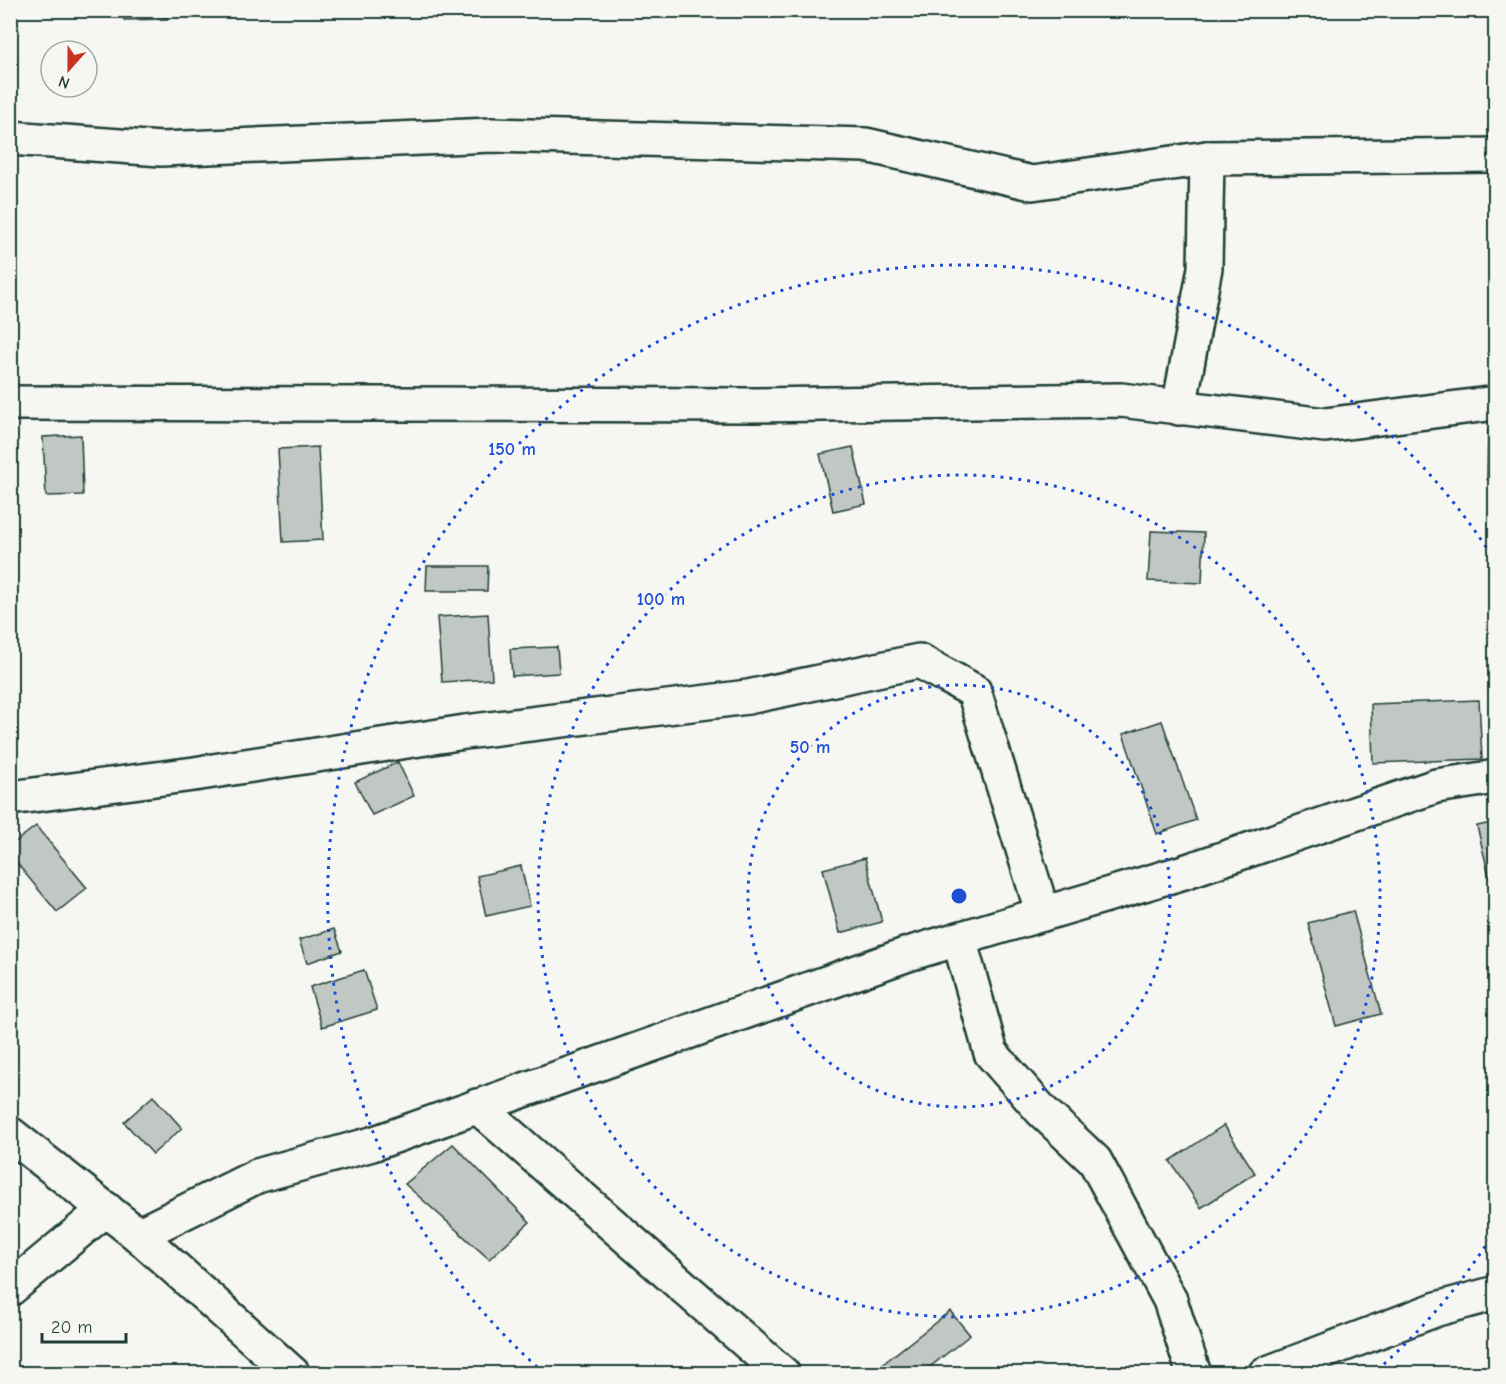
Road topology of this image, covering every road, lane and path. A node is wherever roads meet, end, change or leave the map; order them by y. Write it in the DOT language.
graph roads {
  1 [pos="10,138"];
  2 [pos="1496,155"];
  3 [pos="1207,158"];
  4 [pos="10,403"];
  5 [pos="1496,403"];
  6 [pos="1179,408"];
  7 [pos="1496,777"];
  8 [pos="10,798"];
  9 [pos="1043,914"];
  10 [pos="959,939"];
  11 [pos="477,1106"];
  12 [pos="10,1134"];
  13 [pos="105,1209"];
  14 [pos="138,1235"];
  15 [pos="10,1289"];
  16 [pos="1496,1293"];
  17 [pos="293,1374"];
  18 [pos="783,1374"];
  19 [pos="1194,1374"];
  20 [pos="1265,1374"];
  1 -- 3 [label="street"];
  2 -- 3 [label="street"];
  3 -- 6 [label="street"];
  4 -- 6 [label="street"];
  5 -- 6 [label="street"];
  7 -- 9 [label="street"];
  8 -- 9 [label="street"];
  9 -- 10 [label="street"];
  10 -- 11 [label="street"];
  10 -- 19 [label="street"];
  11 -- 14 [label="street"];
  11 -- 18 [label="street"];
  12 -- 13 [label="street"];
  13 -- 14 [label="street"];
  13 -- 15 [label="street"];
  14 -- 17 [label="street"];
  16 -- 20 [label="street"];
}
